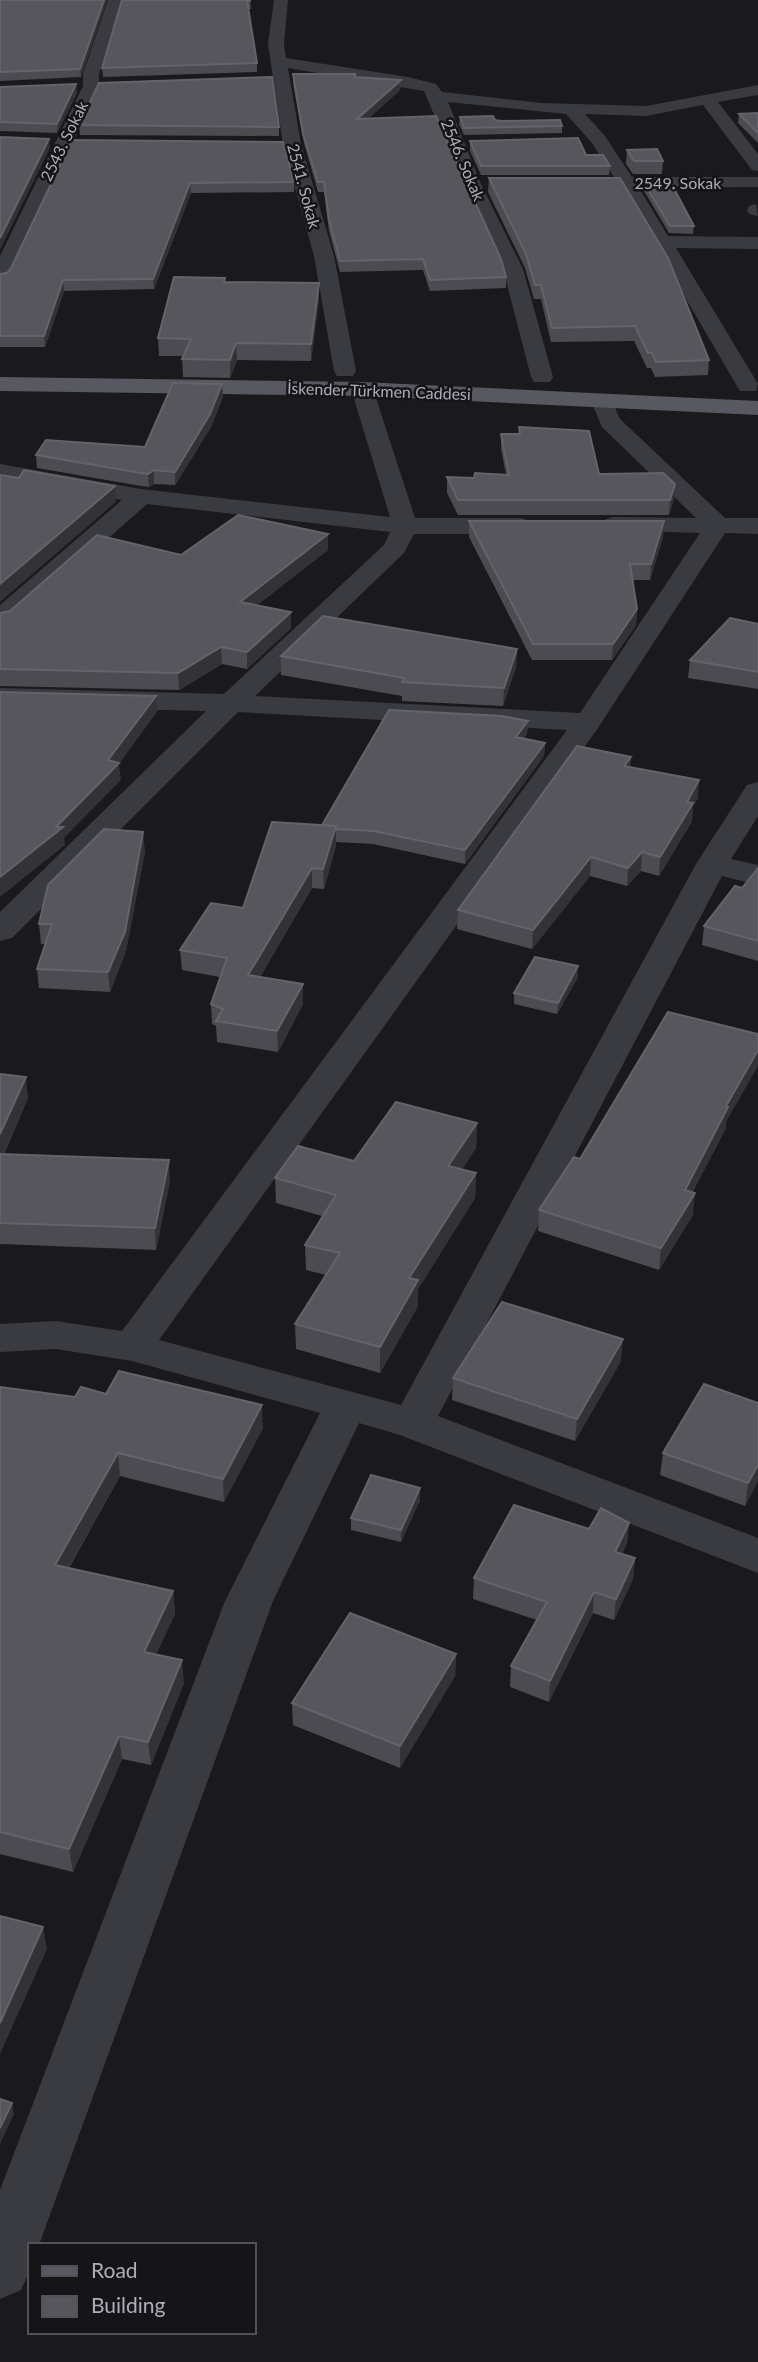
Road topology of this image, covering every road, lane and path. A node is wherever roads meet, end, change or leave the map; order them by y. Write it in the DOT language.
graph roads {
  1 [pos="115,0"];
  2 [pos="281,0"];
  3 [pos="278,73"];
  4 [pos="758,90"];
  5 [pos="437,96"];
  6 [pos="708,100"];
  7 [pos="570,109"];
  8 [pos="599,140"];
  9 [pos="573,141"];
  10 [pos="56,142"];
  11 [pos="481,142"];
  12 [pos="88,143"];
  13 [pos="455,143"];
  14 [pos="758,166"];
  15 [pos="758,182"];
  16 [pos="589,183"];
  17 [pos="627,183"];
  18 [pos="472,184"];
  19 [pos="498,184"];
  20 [pos="663,242"];
  21 [pos="758,243"];
  22 [pos="1,272"];
  23 [pos="0,364"];
  24 [pos="542,377"];
  25 [pos="353,380"];
  26 [pos="0,384"];
  27 [pos="753,386"];
  28 [pos="601,399"];
  29 [pos="758,408"];
  30 [pos="0,471"];
  31 [pos="141,496"];
  32 [pos="596,525"];
  33 [pos="718,525"];
  34 [pos="405,526"];
  35 [pos="541,526"];
  36 [pos="758,526"];
  37 [pos="0,619"];
  38 [pos="0,696"];
  39 [pos="231,703"];
  40 [pos="588,722"];
  41 [pos="758,790"];
  42 [pos="712,864"];
  43 [pos="758,875"];
  44 [pos="0,930"];
  45 [pos="0,1338"];
  46 [pos="132,1347"];
  47 [pos="346,1405"];
  48 [pos="413,1423"];
  49 [pos="758,1556"];
  50 [pos="0,2269"];
  1 -- 10 [label="street, 2543. Sokak"];
  2 -- 3 [label="street, 2541. Sokak"];
  3 -- 5 [label="street, 2546. Sokak"];
  3 -- 25 [label="street, 2541. Sokak"];
  4 -- 6 [label="street"];
  5 -- 7 [label="street"];
  5 -- 13 [label="street, 2546. Sokak"];
  6 -- 7 [label="street"];
  6 -- 14 [label="street"];
  7 -- 8 [label="street"];
  8 -- 9 [label="street"];
  8 -- 17 [label="street"];
  10 -- 12 [label="street"];
  10 -- 22 [label="street, 2543. Sokak"];
  11 -- 13 [label="street"];
  13 -- 18 [label="street, 2546. Sokak"];
  15 -- 17 [label="street, 2549. Sokak"];
  16 -- 17 [label="street, 2549. Sokak"];
  17 -- 20 [label="street"];
  18 -- 19 [label="street"];
  18 -- 24 [label="street, 2546. Sokak"];
  20 -- 21 [label="street"];
  20 -- 27 [label="street"];
  23 -- 25 [label="main road, İskender Türkmen Caddesi"];
  24 -- 25 [label="main road, İskender Türkmen Caddesi"];
  24 -- 27 [label="main road, İskender Türkmen Caddesi"];
  25 -- 26 [label="main road, İskender Türkmen Caddesi"];
  25 -- 28 [label="main road, İskender Türkmen Caddesi"];
  25 -- 34 [label="street, 2541. Sokak"];
  28 -- 29 [label="main road, İskender Türkmen Caddesi"];
  28 -- 33 [label="street"];
  30 -- 31 [label="street"];
  31 -- 34 [label="street"];
  31 -- 37 [label="street"];
  32 -- 33 [label="street"];
  33 -- 36 [label="street"];
  33 -- 40 [label="street"];
  34 -- 35 [label="street"];
  34 -- 39 [label="street"];
  38 -- 39 [label="street"];
  39 -- 40 [label="street"];
  39 -- 44 [label="street"];
  40 -- 46 [label="street"];
  41 -- 42 [label="street"];
  42 -- 43 [label="street"];
  42 -- 48 [label="street"];
  45 -- 46 [label="street"];
  46 -- 47 [label="street"];
  47 -- 48 [label="street"];
  47 -- 50 [label="street"];
  48 -- 49 [label="street"];
}
